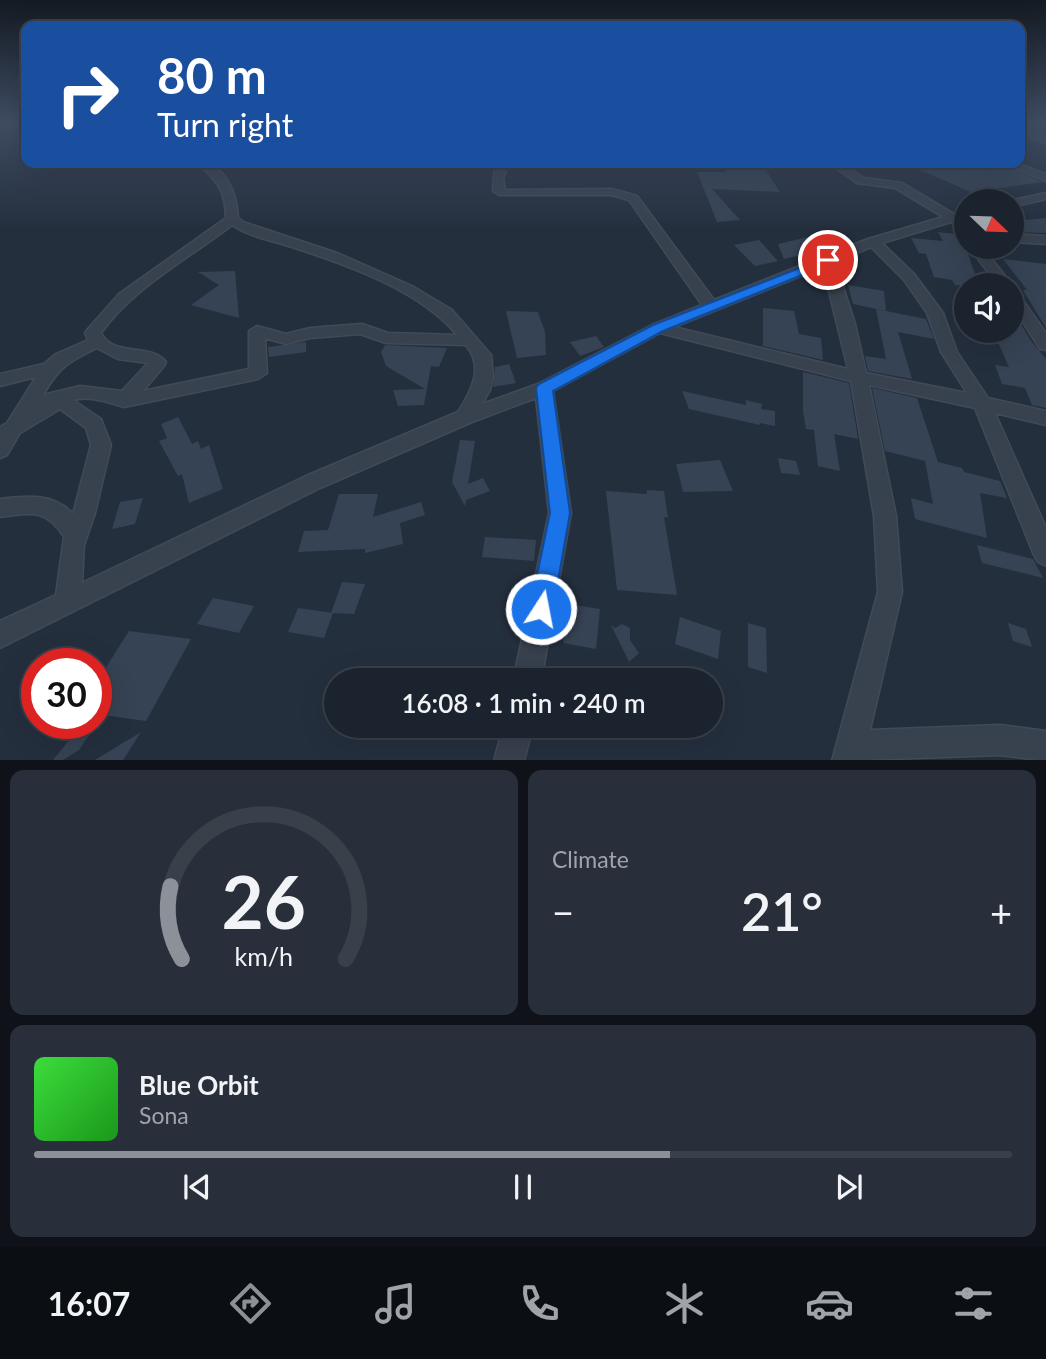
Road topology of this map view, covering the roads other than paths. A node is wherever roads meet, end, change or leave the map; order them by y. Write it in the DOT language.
graph roads {
  1 [pos="210,168"];
  2 [pos="502,168"];
  3 [pos="842,168"];
  4 [pos="1021,168"];
  5 [pos="1046,178"];
  6 [pos="1046,196"];
  7 [pos="1024,201"];
  8 [pos="232,219"];
  9 [pos="954,221"];
  10 [pos="954,227"];
  11 [pos="1024,239"];
  12 [pos="1046,240"];
  13 [pos="873,242"];
  14 [pos="984,259"];
  15 [pos="828,260"];
  16 [pos="996,273"];
  17 [pos="711,307"];
  18 [pos="1024,313"];
  19 [pos="658,328"];
  20 [pos="467,340"];
  21 [pos="97,342"];
  22 [pos="1046,345"];
  23 [pos="51,368"];
  24 [pos="857,376"];
  25 [pos="0,380"];
  26 [pos="544,388"];
  27 [pos="124,401"];
  28 [pos="982,403"];
  29 [pos="28,405"];
  30 [pos="465,417"];
  31 [pos="1046,418"];
  32 [pos="6,434"];
  33 [pos="0,450"];
  34 [pos="0,508"];
  35 [pos="76,537"];
  36 [pos="1046,555"];
  37 [pos="68,602"];
  38 [pos="0,635"];
  39 [pos="530,668"];
  40 [pos="515,738"];
  41 [pos="1046,746"];
  42 [pos="849,753"];
  43 [pos="509,760"];
  1 -- 8 [label="street"];
  2 -- 17 [label="street"];
  3 -- 9 [label="street"];
  4 -- 5 [label="street"];
  6 -- 7 [label="street"];
  8 -- 20 [label="street"];
  8 -- 21 [label="street"];
  10 -- 13 [label="street"];
  11 -- 12 [label="street"];
  13 -- 15 [label="street"];
  13 -- 28 [label="street"];
  14 -- 16 [label="street"];
  15 -- 17 [label="street"];
  15 -- 24 [label="street"];
  17 -- 19 [label="street"];
  18 -- 22 [label="street"];
  19 -- 24 [label="street"];
  19 -- 26 [label="street"];
  20 -- 27 [label="street"];
  20 -- 30 [label="street"];
  21 -- 23 [label="street"];
  21 -- 27 [label="street"];
  23 -- 25 [label="street"];
  23 -- 29 [label="street"];
  24 -- 28 [label="street"];
  24 -- 42 [label="street"];
  26 -- 30 [label="street"];
  26 -- 39 [label="street"];
  27 -- 29 [label="street"];
  28 -- 31 [label="street"];
  28 -- 36 [label="street"];
  29 -- 32 [label="street"];
  30 -- 37 [label="street"];
  32 -- 33 [label="street"];
  32 -- 35 [label="street"];
  34 -- 35 [label="street"];
  35 -- 37 [label="street"];
  37 -- 38 [label="street"];
  40 -- 43 [label="street"];
  41 -- 42 [label="street"];
}
